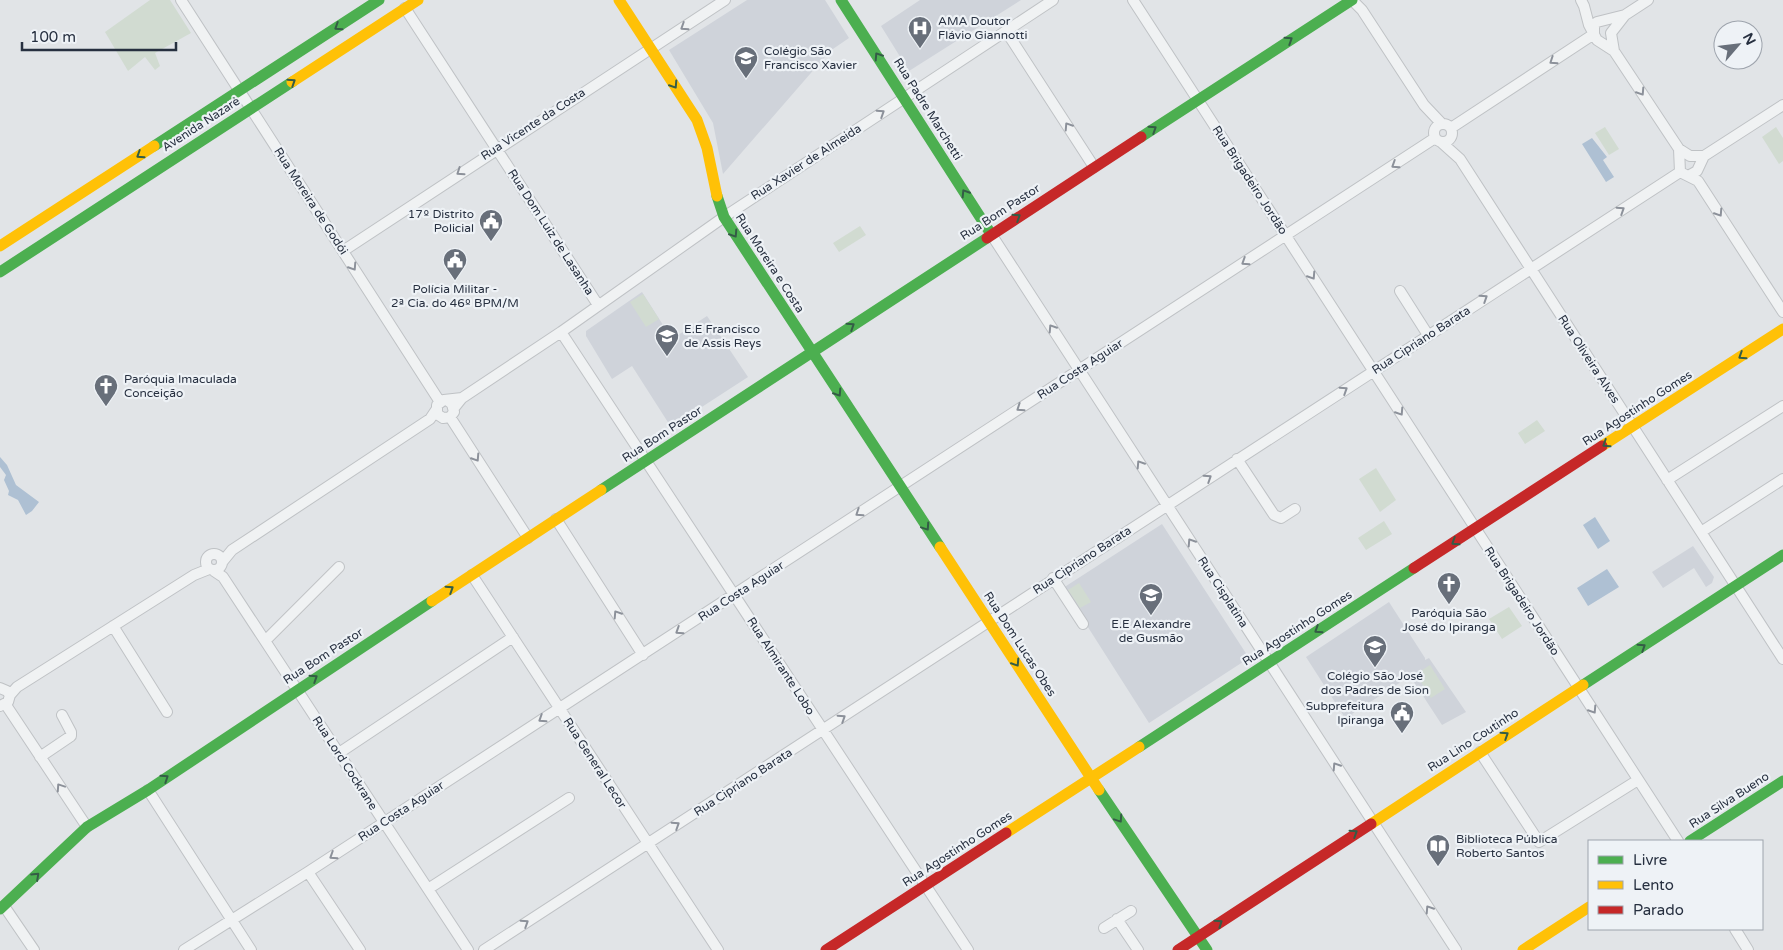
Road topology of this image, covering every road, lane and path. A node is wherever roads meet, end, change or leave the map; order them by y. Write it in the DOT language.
graph roads {
  1 [pos="181,0"];
  2 [pos="379,0"];
  3 [pos="418,0"];
  4 [pos="619,0"];
  5 [pos="725,0"];
  6 [pos="841,0"];
  7 [pos="1054,0"];
  8 [pos="1133,0"];
  9 [pos="1352,0"];
  10 [pos="1581,0"];
  11 [pos="1648,0"];
  12 [pos="405,8"];
  13 [pos="1625,15"];
  14 [pos="1006,31"];
  15 [pos="1594,34"];
  16 [pos="650,49"];
  17 [pos="1614,51"];
  18 [pos="240,91"];
  19 [pos="905,97"];
  20 [pos="1198,100"];
  21 [pos="1783,104"];
  22 [pos="1424,105"];
  23 [pos="251,108"];
  24 [pos="1448,129"];
  25 [pos="1437,137"];
  26 [pos="495,148"];
  27 [pos="1679,149"];
  28 [pos="1704,156"];
  29 [pos="1460,159"];
  30 [pos="1094,167"];
  31 [pos="1684,174"];
  32 [pos="724,217"];
  33 [pos="1276,221"];
  34 [pos="1296,229"];
  35 [pos="991,234"];
  36 [pos="1286,236"];
  37 [pos="0,246"];
  38 [pos="343,251"];
  39 [pos="1530,269"];
  40 [pos="0,272"];
  41 [pos="1400,292"];
  42 [pos="598,305"];
  43 [pos="1783,312"];
  44 [pos="1783,329"];
  45 [pos="561,332"];
  46 [pos="1428,335"];
  47 [pos="811,352"];
  48 [pos="1366,360"];
  49 [pos="1385,363"];
  50 [pos="1079,369"];
  51 [pos="1373,371"];
  52 [pos="1783,406"];
  53 [pos="445,409"];
  54 [pos="1633,426"];
  55 [pos="1237,459"];
  56 [pos="646,462"];
  57 [pos="1783,479"];
  58 [pos="1667,480"];
  59 [pos="899,486"];
  60 [pos="1167,505"];
  61 [pos="1295,509"];
  62 [pos="556,519"];
  63 [pos="1475,528"];
  64 [pos="1701,532"];
  65 [pos="528,538"];
  66 [pos="1783,555"];
  67 [pos="216,566"];
  68 [pos="339,567"];
  69 [pos="472,575"];
  70 [pos="1053,578"];
  71 [pos="1736,586"];
  72 [pos="734,596"];
  73 [pos="990,622"];
  74 [pos="1083,624"];
  75 [pos="113,626"];
  76 [pos="512,637"];
  77 [pos="265,641"];
  78 [pos="643,654"];
  79 [pos="1783,659"];
  80 [pos="1269,662"];
  81 [pos="1578,688"];
  82 [pos="296,689"];
  83 [pos="4,697"];
  84 [pos="559,708"];
  85 [pos="166,712"];
  86 [pos="62,715"];
  87 [pos="823,731"];
  88 [pos="1480,752"];
  89 [pos="338,753"];
  90 [pos="40,757"];
  91 [pos="1092,779"];
  92 [pos="1638,780"];
  93 [pos="1783,781"];
  94 [pos="148,790"];
  95 [pos="569,798"];
  96 [pos="384,822"];
  97 [pos="1372,822"];
  98 [pos="87,827"];
  99 [pos="1677,840"];
  100 [pos="1692,840"];
  101 [pos="648,844"];
  102 [pos="308,872"];
  103 [pos="926,886"];
  104 [pos="428,888"];
  105 [pos="2,907"];
  106 [pos="1588,908"];
  107 [pos="1130,911"];
  108 [pos="232,920"];
  109 [pos="1117,920"];
  110 [pos="1104,928"];
  111 [pos="1736,930"];
  112 [pos="1199,937"];
  113 [pos="34,950"];
  114 [pos="184,950"];
  115 [pos="251,950"];
  116 [pos="360,950"];
  117 [pos="468,950"];
  118 [pos="484,950"];
  119 [pos="718,950"];
  120 [pos="826,950"];
  121 [pos="968,950"];
  122 [pos="1138,950"];
  123 [pos="1178,950"];
  124 [pos="1207,950"];
  125 [pos="1456,950"];
  126 [pos="1523,950"];
  127 [pos="1748,950"];
  1 -- 18 [label="street, Rua Moreira de Godói"];
  2 -- 18 [label="street, Avenida Nazaré, one-way"];
  3 -- 12 [label="street, Avenida Nazaré"];
  4 -- 16 [label="street, Rua Moreira e Costa"];
  5 -- 16 [label="street, Rua Vicente da Costa, one-way"];
  19 -- 6 [label="street, Rua Padre Marchetti, one-way"];
  7 -- 14 [label="street, Rua Xavier de Almeida"];
  8 -- 20 [label="street, Rua Brigadeiro Jordão"];
  20 -- 9 [label="street, Rua Bom Pastor, one-way"];
  9 -- 22 [label="street, Rua Oliveira Alves"];
  10 -- 15 [label="street"];
  11 -- 13 [label="street"];
  23 -- 12 [label="street, Avenida Nazaré, one-way"];
  12 -- 26 [label="street, Rua Dom Luiz de Lasanha"];
  13 -- 15 [label="street"];
  13 -- 17 [label="street"];
  14 -- 19 [label="street, Rua Xavier de Almeida"];
  30 -- 14 [label="street, one-way"];
  15 -- 17 [label="street"];
  15 -- 24 [label="street, one-way"];
  16 -- 26 [label="street, Rua Vicente da Costa"];
  16 -- 32 [label="street, Rua Moreira e Costa, one-way"];
  17 -- 27 [label="street, one-way"];
  18 -- 23 [label="street, Rua Moreira de Godói"];
  18 -- 37 [label="street, Avenida Nazaré, one-way"];
  32 -- 19 [label="street, Rua Xavier de Almeida, one-way"];
  35 -- 19 [label="street, Rua Padre Marchetti, one-way"];
  30 -- 20 [label="street, Rua Bom Pastor, one-way"];
  20 -- 33 [label="street, Rua Brigadeiro Jordão"];
  21 -- 28 [label="street, Rua Cipriano Barata"];
  22 -- 24 [label="street, Rua Oliveira Alves"];
  22 -- 25 [label="street, Rua Oliveira Alves"];
  23 -- 38 [label="street, Rua Moreira de Godói"];
  23 -- 40 [label="street, Avenida Nazaré"];
  24 -- 25 [label="street"];
  24 -- 25 [label="street"];
  24 -- 29 [label="street, Rua Oliveira Alves"];
  25 -- 29 [label="street, Rua Oliveira Alves"];
  25 -- 34 [label="street, Rua Costa Aguiar, one-way"];
  26 -- 38 [label="street, Rua Vicente da Costa, one-way"];
  26 -- 42 [label="street, Rua Dom Luiz de Lasanha"];
  27 -- 28 [label="street"];
  27 -- 31 [label="street"];
  28 -- 31 [label="street, Rua Cipriano Barata"];
  29 -- 39 [label="street, Rua Oliveira Alves"];
  35 -- 30 [label="street, Rua Bom Pastor, one-way"];
  39 -- 31 [label="street, Rua Cipriano Barata, one-way"];
  31 -- 43 [label="street, one-way"];
  32 -- 42 [label="street, Rua Xavier de Almeida"];
  32 -- 47 [label="street, Rua Moreira e Costa, one-way"];
  33 -- 34 [label="street"];
  33 -- 36 [label="street, Rua Brigadeiro Jordão"];
  34 -- 36 [label="street, Rua Costa Aguiar"];
  47 -- 35 [label="street, Rua Bom Pastor, one-way"];
  50 -- 35 [label="street, Rua Cisplatina, one-way"];
  36 -- 48 [label="street, Rua Brigadeiro Jordão, one-way"];
  36 -- 50 [label="street, Rua Costa Aguiar, one-way"];
  38 -- 53 [label="street, Rua Moreira de Godói, one-way"];
  46 -- 39 [label="street, Rua Cipriano Barata, one-way"];
  39 -- 54 [label="street, Rua Oliveira Alves"];
  41 -- 46 [label="street"];
  42 -- 45 [label="street, Rua Xavier de Almeida"];
  44 -- 54 [label="street, Rua Agostinho Gomes, one-way"];
  45 -- 53 [label="street, Rua Xavier de Almeida"];
  45 -- 56 [label="street, Rua Almirante Lobo"];
  46 -- 49 [label="street, Rua Cipriano Barata"];
  47 -- 56 [label="street, Rua Bom Pastor"];
  47 -- 59 [label="street, Rua Dom Lucas Obes, one-way"];
  48 -- 49 [label="street"];
  48 -- 51 [label="street, Rua Brigadeiro Jordão"];
  49 -- 51 [label="street, Rua Cipriano Barata"];
  50 -- 59 [label="street, Rua Costa Aguiar, one-way"];
  60 -- 50 [label="street, Rua Cisplatina, one-way"];
  55 -- 51 [label="street, Rua Cipriano Barata, one-way"];
  51 -- 63 [label="street, Rua Brigadeiro Jordão, one-way"];
  52 -- 58 [label="street"];
  53 -- 65 [label="street, Rua Moreira de Godói, one-way"];
  53 -- 67 [label="street, Rua Xavier de Almeida"];
  54 -- 58 [label="street, Rua Oliveira Alves"];
  54 -- 63 [label="street, Rua Agostinho Gomes, one-way"];
  60 -- 55 [label="street, Rua Cipriano Barata, one-way"];
  55 -- 61 [label="street"];
  56 -- 62 [label="street, Rua Bom Pastor"];
  56 -- 72 [label="street, Rua Almirante Lobo"];
  57 -- 64 [label="street"];
  58 -- 64 [label="street, Rua Oliveira Alves"];
  59 -- 72 [label="street, Rua Costa Aguiar, one-way"];
  59 -- 73 [label="street, Rua Dom Lucas Obes, one-way"];
  60 -- 70 [label="street, Rua Cipriano Barata"];
  80 -- 60 [label="street, Rua Cisplatina, one-way"];
  62 -- 65 [label="street, Rua Bom Pastor"];
  78 -- 62 [label="street, one-way"];
  63 -- 80 [label="street, Rua Agostinho Gomes, one-way"];
  63 -- 81 [label="street, Rua Brigadeiro Jordão"];
  64 -- 71 [label="street, Rua Oliveira Alves"];
  65 -- 69 [label="street, Rua Bom Pastor"];
  66 -- 71 [label="street, Rua Lino Coutinho"];
  67 -- 75 [label="street, Rua Xavier de Almeida"];
  67 -- 77 [label="street, Rua Lord Cockrane"];
  68 -- 77 [label="street"];
  69 -- 76 [label="street, Rua General Lecor"];
  82 -- 69 [label="street, Rua Bom Pastor, one-way"];
  70 -- 73 [label="street, Rua Cipriano Barata"];
  70 -- 74 [label="street"];
  71 -- 79 [label="street, Rua Oliveira Alves"];
  81 -- 71 [label="street, Rua Lino Coutinho, one-way"];
  72 -- 78 [label="street, Rua Costa Aguiar, one-way"];
  72 -- 87 [label="street, Rua Almirante Lobo"];
  87 -- 73 [label="street, Rua Cipriano Barata, one-way"];
  73 -- 91 [label="street, Rua Dom Lucas Obes, one-way"];
  75 -- 83 [label="street, Rua Xavier de Almeida"];
  75 -- 85 [label="street"];
  76 -- 84 [label="street, Rua General Lecor"];
  76 -- 89 [label="street"];
  77 -- 82 [label="street, Rua Lord Cockrane"];
  78 -- 84 [label="street, Rua Costa Aguiar"];
  80 -- 91 [label="street, Rua Agostinho Gomes"];
  97 -- 80 [label="street, Rua Cisplatina, one-way"];
  88 -- 81 [label="street, Rua Lino Coutinho, one-way"];
  81 -- 92 [label="street, Rua Brigadeiro Jordão, one-way"];
  82 -- 89 [label="street, Rua Lord Cockrane"];
  94 -- 82 [label="street, Rua Bom Pastor, one-way"];
  83 -- 90 [label="street"];
  84 -- 96 [label="street, Rua Costa Aguiar, one-way"];
  84 -- 101 [label="street, Rua General Lecor"];
  86 -- 90 [label="street"];
  101 -- 87 [label="street, Rua Cipriano Barata, one-way"];
  87 -- 103 [label="street, Rua Almirante Lobo"];
  88 -- 92 [label="street"];
  88 -- 97 [label="street, Rua Lino Coutinho"];
  89 -- 96 [label="street, Rua Lord Cockrane"];
  98 -- 90 [label="street, one-way"];
  91 -- 103 [label="street, Rua Agostinho Gomes"];
  91 -- 112 [label="street, Rua Dom Lucas Obes, one-way"];
  92 -- 99 [label="street, Rua Brigadeiro Jordão"];
  93 -- 100 [label="street, Rua Silva Bueno"];
  94 -- 98 [label="street, Rua Bom Pastor"];
  94 -- 108 [label="street"];
  95 -- 104 [label="street"];
  96 -- 102 [label="street, Rua Costa Aguiar, one-way"];
  96 -- 104 [label="street, Rua Lord Cockrane"];
  112 -- 97 [label="street, Rua Lino Coutinho, one-way"];
  125 -- 97 [label="street, Rua Cisplatina, one-way"];
  105 -- 98 [label="street, Rua Bom Pastor, one-way"];
  118 -- 101 [label="street, Rua Cipriano Barata, one-way"];
  101 -- 119 [label="street, Rua General Lecor"];
  102 -- 108 [label="street, Rua Costa Aguiar"];
  102 -- 116 [label="street"];
  103 -- 120 [label="street, Rua Agostinho Gomes"];
  103 -- 121 [label="street, Rua Almirante Lobo"];
  104 -- 117 [label="street, Rua Lord Cockrane"];
  105 -- 113 [label="street"];
  106 -- 126 [label="street"];
  107 -- 109 [label="street"];
  108 -- 114 [label="street, Rua Costa Aguiar"];
  108 -- 115 [label="street"];
  109 -- 110 [label="street"];
  109 -- 122 [label="street"];
  111 -- 127 [label="street"];
  112 -- 123 [label="street, Rua Lino Coutinho"];
  112 -- 124 [label="street, Rua Dom Lucas Obes"];
}
